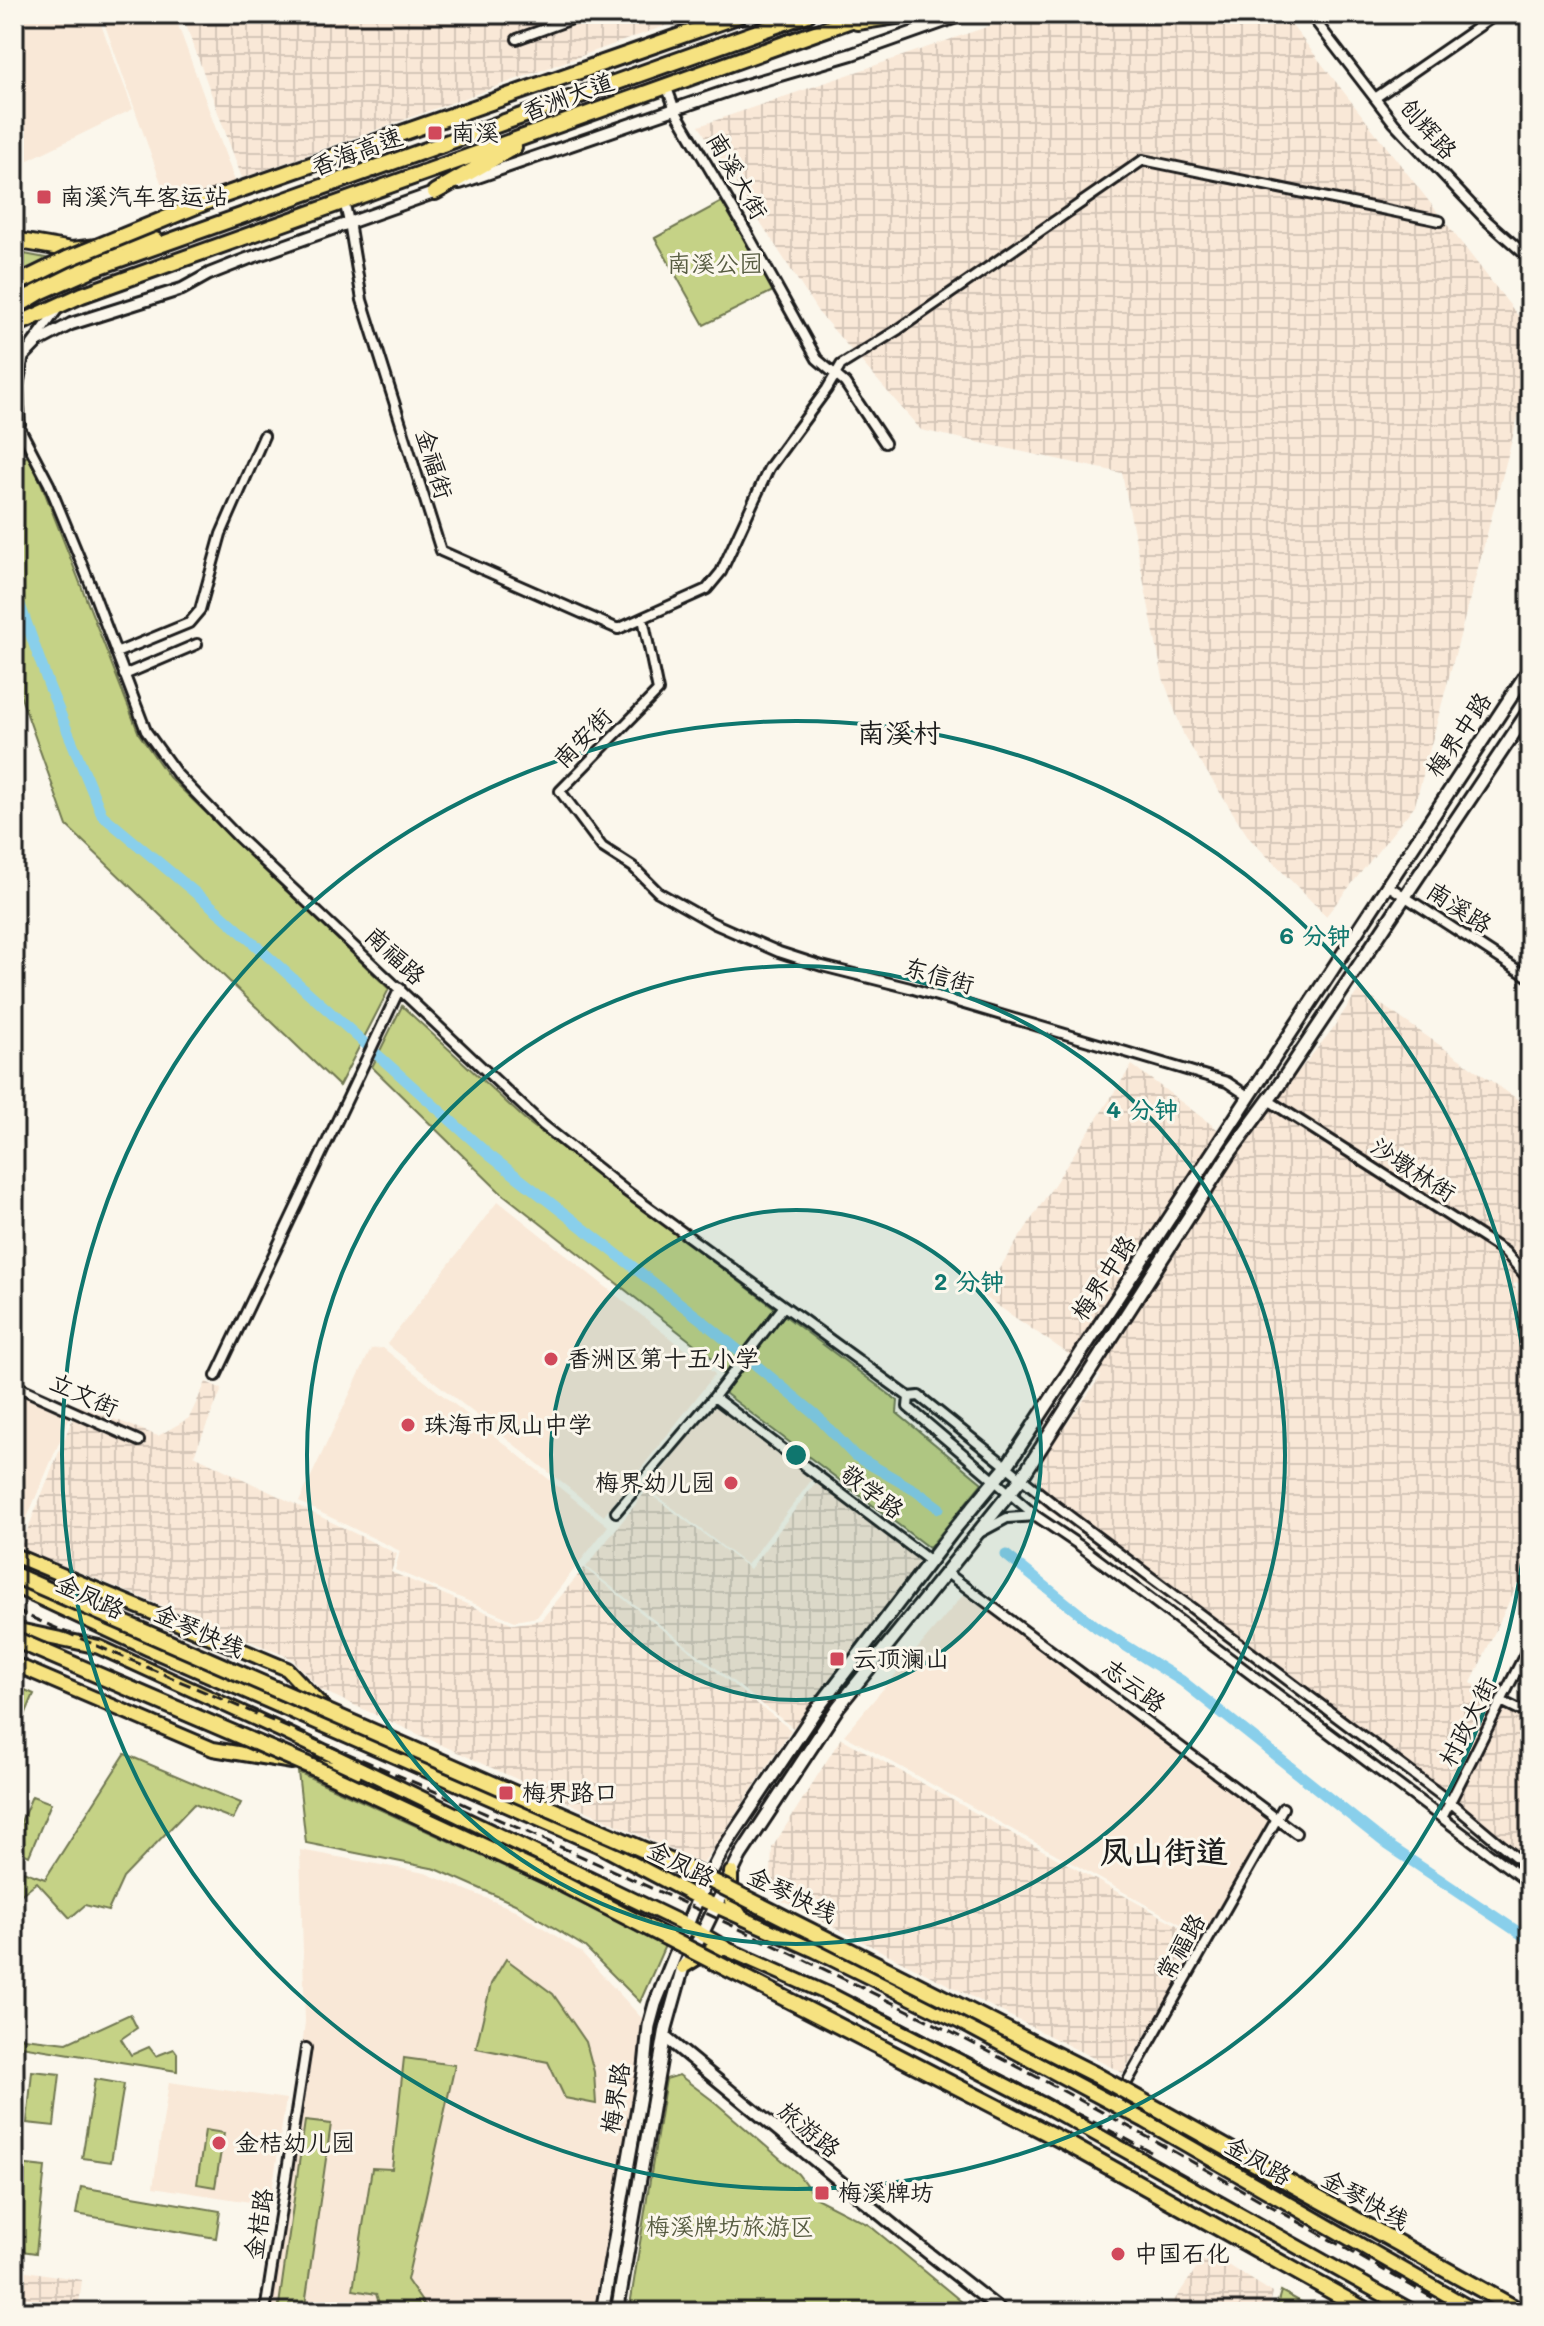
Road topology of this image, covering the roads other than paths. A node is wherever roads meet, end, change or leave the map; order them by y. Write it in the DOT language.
graph roads {
  1 [pos="586,14"];
  2 [pos="743,14"];
  3 [pos="795,14"];
  4 [pos="808,14"];
  5 [pos="868,14"];
  6 [pos="909,14"];
  7 [pos="965,14"];
  8 [pos="1310,14"];
  9 [pos="1497,14"];
  10 [pos="837,25"];
  11 [pos="517,39"];
  12 [pos="666,85"];
  13 [pos="1375,98"];
  14 [pos="675,110"];
  15 [pos="545,129"];
  16 [pos="435,192"];
  17 [pos="344,201"];
  18 [pos="1440,221"];
  19 [pos="349,222"];
  20 [pos="14,240"];
  21 [pos="155,240"];
  22 [pos="1530,259"];
  23 [pos="14,285"];
  24 [pos="14,293"];
  25 [pos="62,304"];
  26 [pos="14,308"];
  27 [pos="14,326"];
  28 [pos="25,354"];
  29 [pos="14,366"];
  30 [pos="835,376"];
  31 [pos="14,417"];
  32 [pos="20,425"];
  33 [pos="264,436"];
  34 [pos="885,443"];
  35 [pos="643,618"];
  36 [pos="197,644"];
  37 [pos="116,653"];
  38 [pos="1530,668"];
  39 [pos="124,675"];
  40 [pos="1530,709"];
  41 [pos="633,867"];
  42 [pos="1387,885"];
  43 [pos="1406,898"];
  44 [pos="1530,978"];
  45 [pos="400,988"];
  46 [pos="1248,1096"];
  47 [pos="1268,1100"];
  48 [pos="1530,1281"];
  49 [pos="784,1306"];
  50 [pos="216,1376"];
  51 [pos="14,1385"];
  52 [pos="714,1397"];
  53 [pos="909,1397"];
  54 [pos="139,1441"];
  55 [pos="1007,1466"];
  56 [pos="1021,1479"];
  57 [pos="994,1481"];
  58 [pos="1009,1494"];
  59 [pos="616,1512"];
  60 [pos="1036,1516"];
  61 [pos="980,1532"];
  62 [pos="14,1555"];
  63 [pos="930,1561"];
  64 [pos="947,1573"];
  65 [pos="14,1575"];
  66 [pos="14,1586"];
  67 [pos="909,1589"];
  68 [pos="925,1600"];
  69 [pos="14,1629"];
  70 [pos="14,1639"];
  71 [pos="1530,1644"];
  72 [pos="14,1664"];
  73 [pos="1501,1701"];
  74 [pos="1530,1715"];
  75 [pos="351,1737"];
  76 [pos="371,1774"];
  77 [pos="1450,1802"];
  78 [pos="1283,1808"];
  79 [pos="1277,1818"];
  80 [pos="1442,1818"];
  81 [pos="1296,1833"];
  82 [pos="1530,1869"];
  83 [pos="731,1872"];
  84 [pos="1530,1884"];
  85 [pos="698,1898"];
  86 [pos="715,1906"];
  87 [pos="742,1918"];
  88 [pos="688,1926"];
  89 [pos="702,1934"];
  90 [pos="729,1950"];
  91 [pos="683,1967"];
  92 [pos="665,2037"];
  93 [pos="306,2048"];
  94 [pos="1114,2105"];
  95 [pos="265,2312"];
  96 [pos="602,2312"];
  97 [pos="617,2312"];
  98 [pos="1003,2312"];
  99 [pos="1369,2312"];
  100 [pos="1414,2312"];
  101 [pos="1477,2312"];
  102 [pos="1522,2312"];
  1 -- 11 [label="street"];
  2 -- 23 [label="highway, 香海高速, bridge"];
  3 -- 21 [label="highway, 香洲大道"];
  4 -- 26 [label="highway, 香海高速"];
  5 -- 10 [label="highway, 香洲大道"];
  6 -- 10 [label="highway"];
  7 -- 14 [label="street"];
  8 -- 13 [label="street, 创辉路"];
  9 -- 13 [label="street"];
  10 -- 12 [label="highway, 香洲大道"];
  12 -- 14 [label="street, 南溪大街"];
  12 -- 15 [label="highway, 香洲大道"];
  13 -- 22 [label="street, 创辉路"];
  14 -- 16 [label="street"];
  14 -- 30 [label="street, 南溪大街"];
  15 -- 16 [label="highway"];
  15 -- 17 [label="highway, 香洲大道"];
  16 -- 19 [label="street"];
  17 -- 19 [label="street, 金福街"];
  17 -- 25 [label="highway, 香洲大道"];
  18 -- 30 [label="street"];
  19 -- 28 [label="street"];
  19 -- 35 [label="street, 金福街"];
  20 -- 21 [label="highway"];
  21 -- 24 [label="highway, 香洲大道"];
  25 -- 27 [label="highway, 香洲大道"];
  25 -- 28 [label="street"];
  28 -- 29 [label="street"];
  28 -- 32 [label="street"];
  30 -- 34 [label="street, 南溪大街"];
  30 -- 35 [label="street"];
  31 -- 32 [label="street, 南福路"];
  32 -- 37 [label="street, 南福路"];
  33 -- 37 [label="street"];
  35 -- 41 [label="street, 南安街"];
  36 -- 39 [label="street"];
  37 -- 39 [label="street, 南福路"];
  38 -- 42 [label="main road, 梅界中路"];
  39 -- 45 [label="street, 南福路"];
  40 -- 43 [label="main road, 梅界中路"];
  41 -- 46 [label="street, 东信街"];
  42 -- 43 [label="street, 南溪路"];
  42 -- 46 [label="main road, 梅界中路"];
  43 -- 44 [label="street, 南溪路"];
  43 -- 47 [label="main road, 梅界中路"];
  45 -- 49 [label="street, 南福路"];
  45 -- 50 [label="street"];
  46 -- 55 [label="main road, 梅界中路"];
  47 -- 48 [label="street, 沙墩林街"];
  47 -- 56 [label="main road, 梅界中路"];
  49 -- 52 [label="street"];
  49 -- 53 [label="street, 南福路"];
  51 -- 54 [label="street, 立文街"];
  52 -- 59 [label="street"];
  52 -- 63 [label="street, 敬学路"];
  53 -- 55 [label="street"];
  53 -- 57 [label="street"];
  55 -- 56 [label="street"];
  55 -- 57 [label="main road, 梅界中路"];
  56 -- 58 [label="main road, 梅界中路"];
  56 -- 77 [label="street"];
  57 -- 58 [label="street"];
  57 -- 63 [label="main road, 梅界中路"];
  58 -- 60 [label="street"];
  58 -- 61 [label="main road, 梅界中路"];
  60 -- 61 [label="street"];
  60 -- 80 [label="street"];
  61 -- 64 [label="main road, 梅界中路"];
  62 -- 75 [label="main road, bridge"];
  63 -- 67 [label="main road, 梅界中路"];
  64 -- 68 [label="main road, 梅界中路"];
  64 -- 79 [label="street, 志云路"];
  65 -- 102 [label="highway, 金琴快线, bridge"];
  66 -- 75 [label="main road, 金凤路"];
  67 -- 68 [label="street"];
  67 -- 85 [label="main road, 梅界中路"];
  68 -- 83 [label="main road, 梅界中路"];
  69 -- 76 [label="main road, 金凤路"];
  70 -- 99 [label="highway, bridge"];
  71 -- 73 [label="street, 村政大街"];
  72 -- 76 [label="main road, bridge"];
  73 -- 74 [label="street"];
  73 -- 77 [label="street, 村政大街"];
  75 -- 85 [label="main road, 金凤路"];
  76 -- 88 [label="main road, 金凤路"];
  77 -- 80 [label="street, 村政大街"];
  77 -- 82 [label="street"];
  78 -- 79 [label="street, 常福路"];
  79 -- 81 [label="street, 志云路"];
  79 -- 94 [label="street, 常福路"];
  80 -- 84 [label="street"];
  83 -- 86 [label="main road, 梅界中路"];
  83 -- 87 [label="main road"];
  85 -- 86 [label="main road, 金凤路"];
  85 -- 88 [label="main road, 梅界路"];
  86 -- 87 [label="main road, 金凤路"];
  86 -- 89 [label="main road, 梅界中路"];
  87 -- 94 [label="main road, 金凤路"];
  88 -- 89 [label="main road, 金凤路"];
  88 -- 96 [label="main road, 梅界路"];
  89 -- 90 [label="main road, 金凤路"];
  89 -- 91 [label="main road, 梅界中路"];
  90 -- 91 [label="main road"];
  90 -- 100 [label="main road, 金凤路"];
  91 -- 92 [label="main road, 梅界中路"];
  92 -- 97 [label="main road, 梅界中路"];
  92 -- 98 [label="street, 旅游路"];
  93 -- 95 [label="street, 金桔路"];
  94 -- 101 [label="main road, 金凤路"];
}
